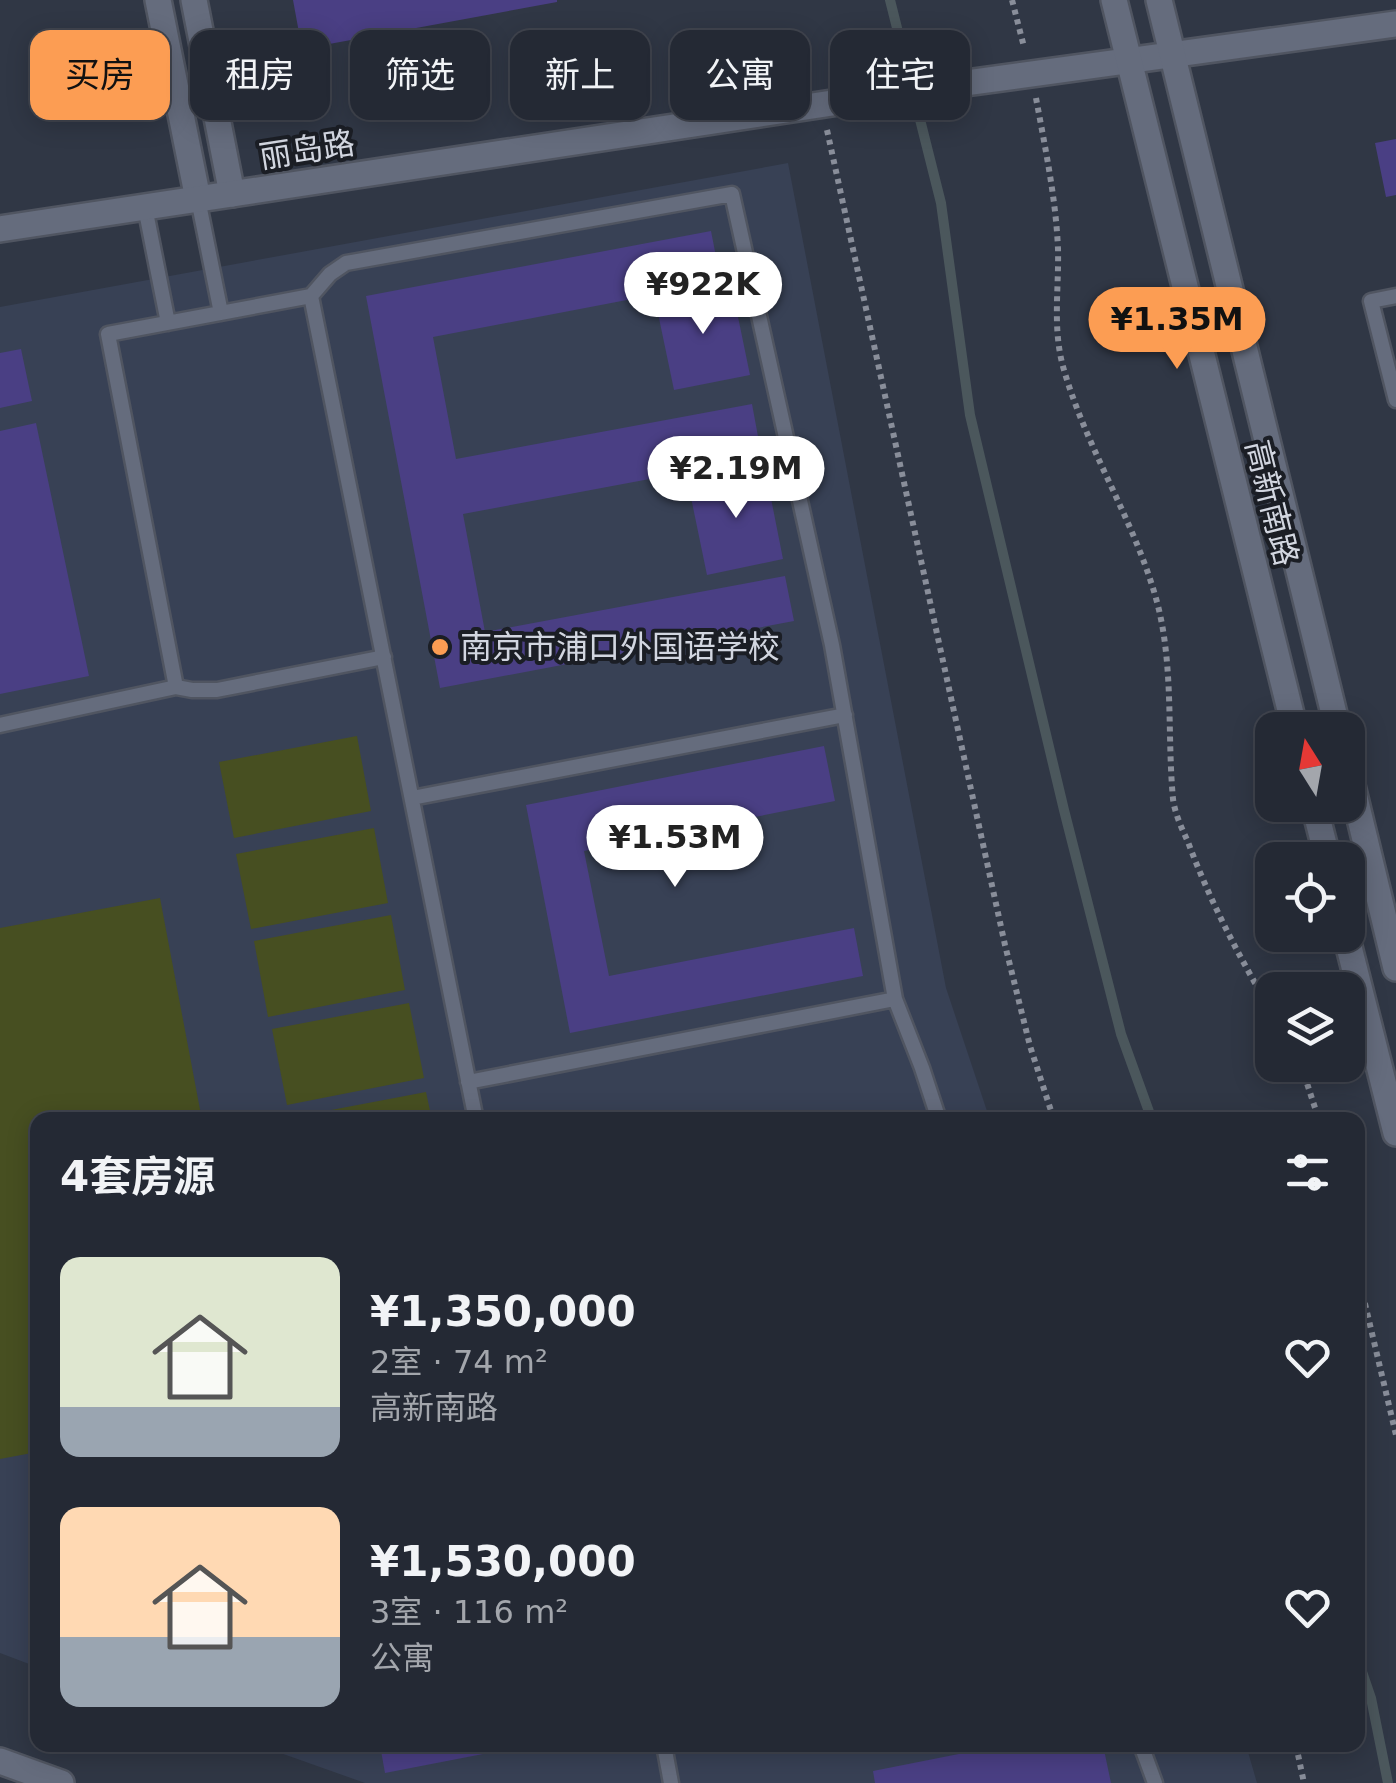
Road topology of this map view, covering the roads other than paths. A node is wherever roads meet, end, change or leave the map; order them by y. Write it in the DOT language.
graph roads {
  1 [pos="158,0"];
  2 [pos="194,0"];
  3 [pos="1114,0"];
  4 [pos="1160,0"];
  5 [pos="1396,24"];
  6 [pos="1173,55"];
  7 [pos="1128,61"];
  8 [pos="232,194"];
  9 [pos="198,199"];
  10 [pos="145,207"];
  11 [pos="0,229"];
  12 [pos="312,296"];
  13 [pos="1396,296"];
  14 [pos="221,313"];
  15 [pos="168,323"];
  16 [pos="1396,400"];
  17 [pos="384,656"];
  18 [pos="176,686"];
  19 [pos="1291,712"];
  20 [pos="1334,712"];
  21 [pos="845,716"];
  22 [pos="0,725"];
  23 [pos="412,798"];
  24 [pos="1361,822"];
  25 [pos="1350,952"];
  26 [pos="1396,968"];
  27 [pos="896,999"];
  28 [pos="468,1082"];
  29 [pos="474,1112"];
  30 [pos="936,1112"];
  31 [pos="1396,1133"];
  32 [pos="665,1752"];
  33 [pos="1144,1752"];
  34 [pos="0,1761"];
  35 [pos="61,1783"];
  36 [pos="672,1783"];
  37 [pos="1155,1783"];
  1 -- 9 [label="main road"];
  2 -- 8 [label="main road"];
  3 -- 7 [label="main road, 高新南路"];
  4 -- 6 [label="main road, 高新南路"];
  5 -- 6 [label="main road, 丽岛路"];
  6 -- 7 [label="main road, 丽岛路"];
  6 -- 20 [label="main road, 高新南路"];
  7 -- 8 [label="main road, 丽岛路"];
  7 -- 19 [label="main road, 高新南路"];
  8 -- 9 [label="main road, 丽岛路"];
  9 -- 10 [label="main road, 丽岛路"];
  9 -- 14 [label="lane"];
  10 -- 11 [label="main road, 丽岛路"];
  10 -- 15 [label="lane"];
  12 -- 14 [label="lane"];
  12 -- 17 [label="lane"];
  12 -- 21 [label="lane"];
  13 -- 16 [label="lane"];
  14 -- 15 [label="lane"];
  15 -- 18 [label="lane"];
  17 -- 18 [label="lane"];
  17 -- 23 [label="lane"];
  18 -- 22 [label="lane"];
  21 -- 23 [label="lane"];
  21 -- 27 [label="lane"];
  23 -- 28 [label="lane"];
  24 -- 26 [label="main road"];
  25 -- 31 [label="main road"];
  27 -- 28 [label="lane"];
  27 -- 30 [label="lane"];
  28 -- 29 [label="lane"];
  32 -- 36 [label="lane"];
  33 -- 37 [label="lane"];
  34 -- 35 [label="main road"];
}
